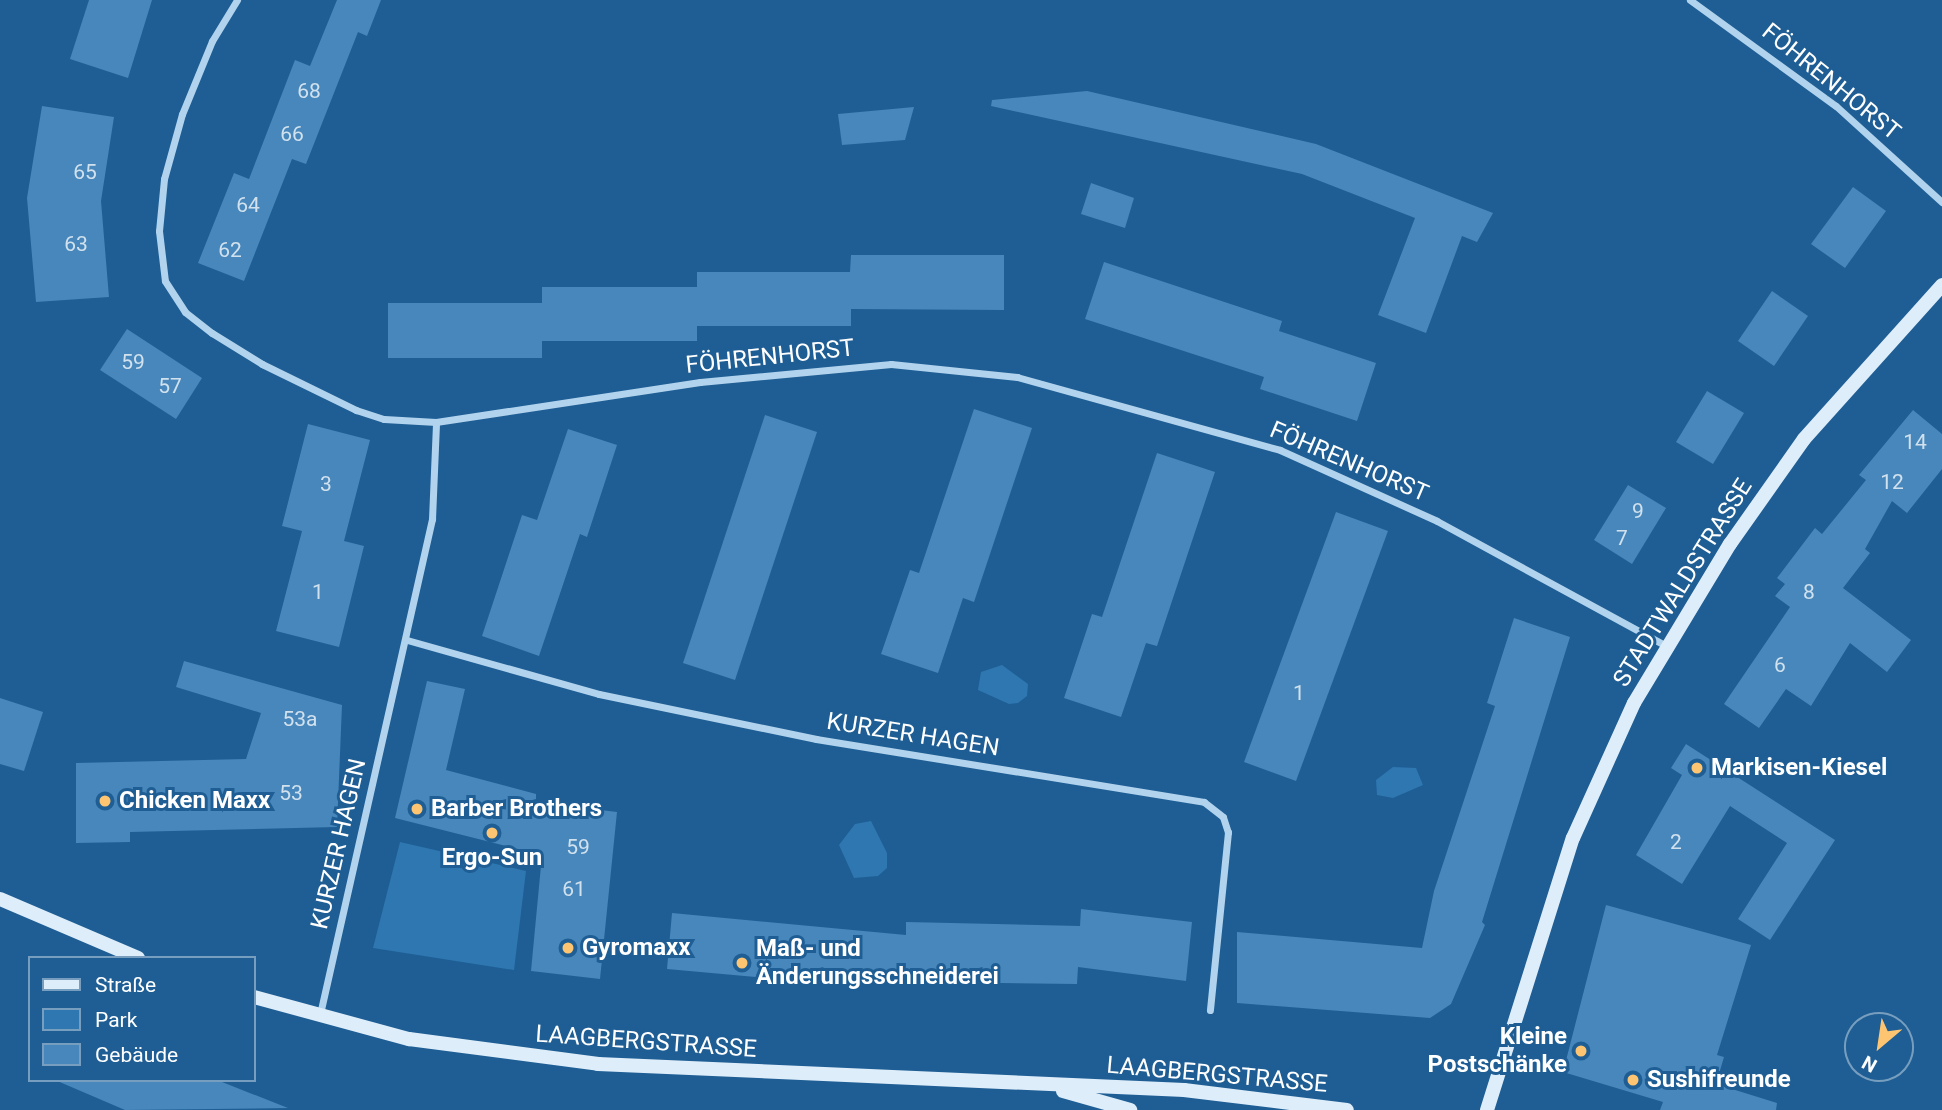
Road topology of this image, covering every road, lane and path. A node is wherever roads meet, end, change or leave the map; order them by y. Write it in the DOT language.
graph roads {
  1 [pos="237,0"];
  2 [pos="1690,0"];
  3 [pos="1942,202"];
  4 [pos="1942,285"];
  5 [pos="436,422"];
  6 [pos="407,640"];
  7 [pos="1666,646"];
  8 [pos="0,899"];
  9 [pos="133,956"];
  10 [pos="256,998"];
  11 [pos="1210,1010"];
  12 [pos="320,1015"];
  13 [pos="1041,1085"];
  14 [pos="1130,1110"];
  15 [pos="1347,1110"];
  16 [pos="1487,1110"];
  1 -- 5 [label="street, FÖHRENHORST"];
  2 -- 3 [label="street, FÖHRENHORST"];
  4 -- 7 [label="street, STADTWALDSTRASSE"];
  5 -- 6 [label="street, KURZER HAGEN"];
  5 -- 7 [label="street, FÖHRENHORST"];
  6 -- 11 [label="street, KURZER HAGEN"];
  6 -- 12 [label="street, KURZER HAGEN"];
  7 -- 16 [label="street, STADTWALDSTRASSE"];
  8 -- 9 [label="street"];
  10 -- 12 [label="street, LAAGBERGSTRASSE"];
  12 -- 13 [label="street, LAAGBERGSTRASSE"];
  13 -- 14 [label="street, LAAGBERGSTRASSE"];
  13 -- 15 [label="street, LAAGBERGSTRASSE"];
}
